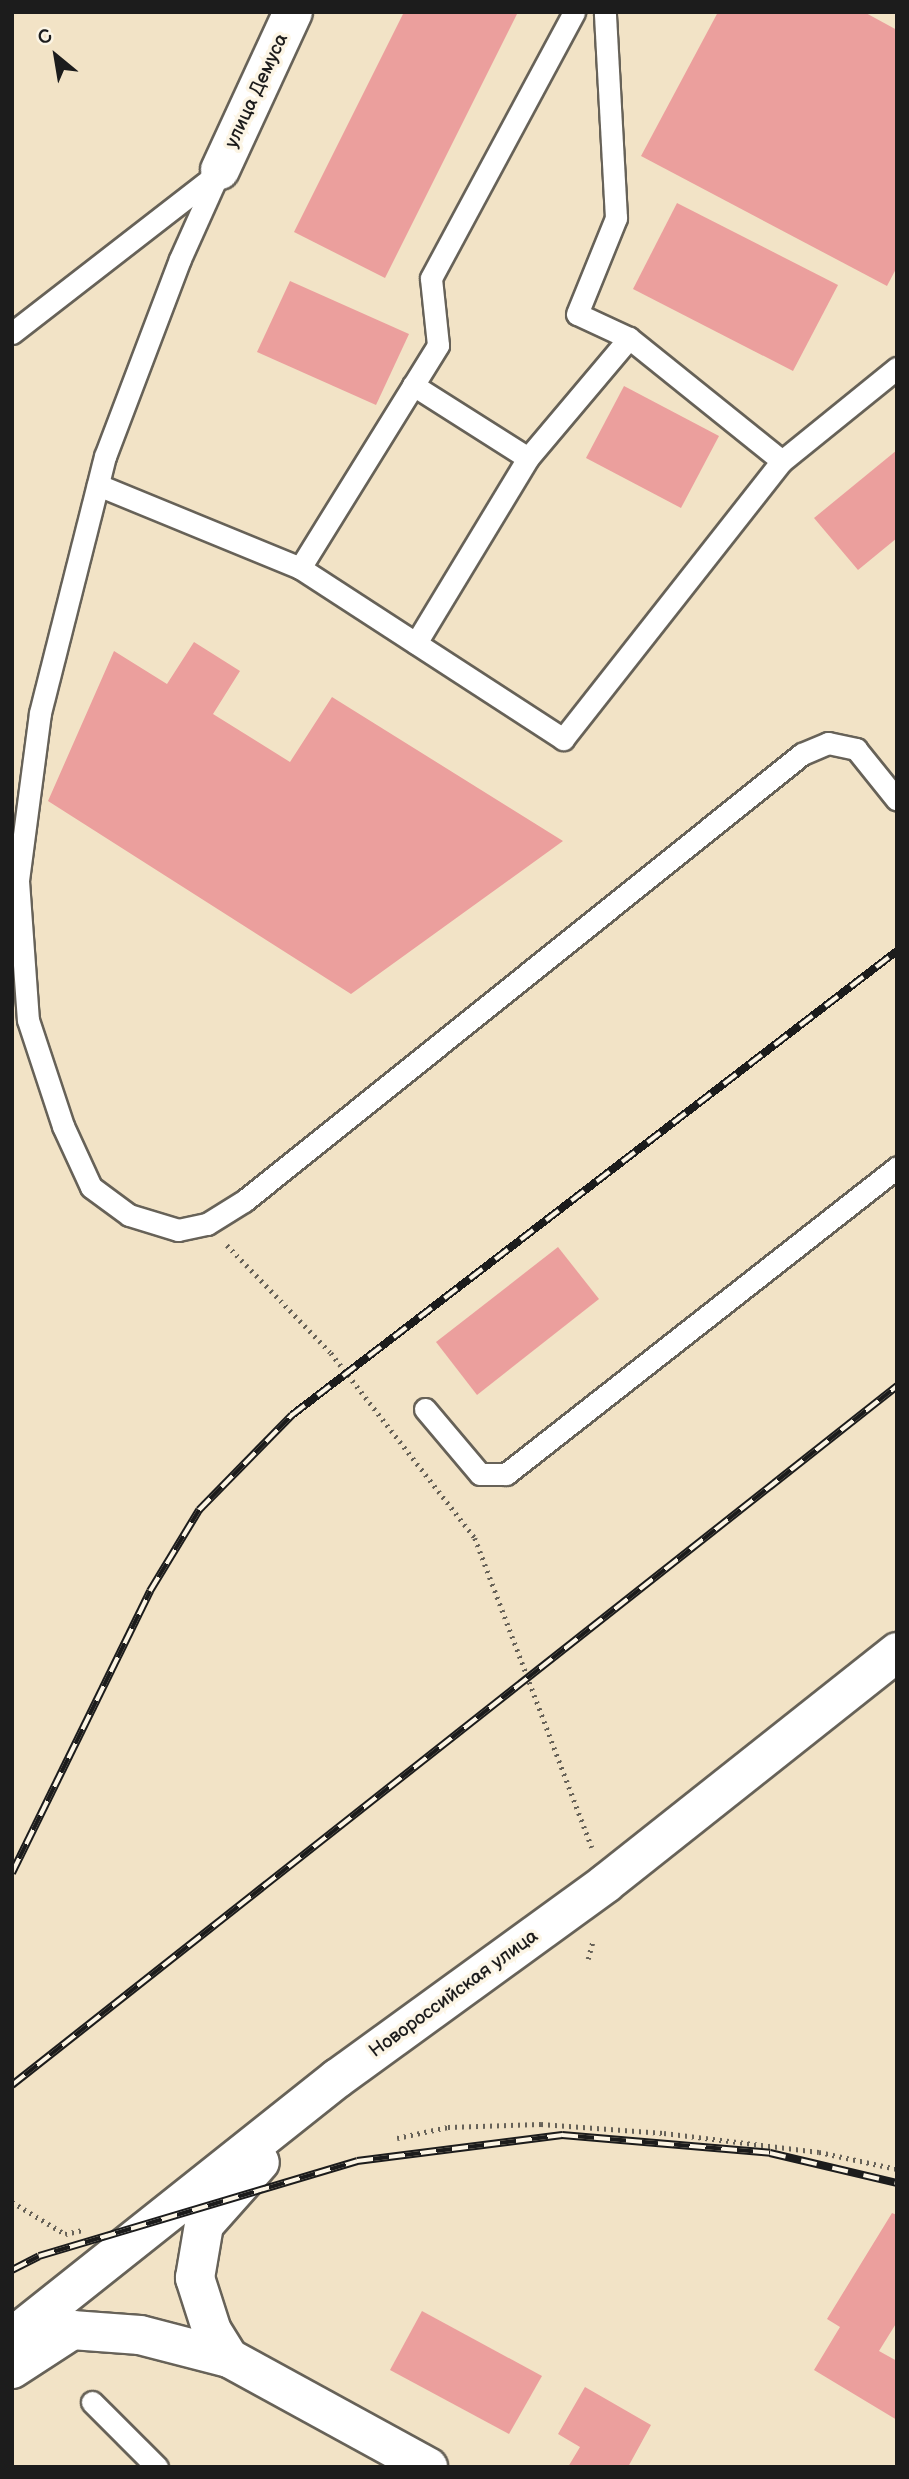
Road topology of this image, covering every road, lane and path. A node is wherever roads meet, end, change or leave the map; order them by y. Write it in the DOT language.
graph roads {
  1 [pos="293,12"];
  2 [pos="574,12"];
  3 [pos="605,12"];
  4 [pos="220,170"];
  5 [pos="12,333"];
  6 [pos="629,338"];
  7 [pos="897,368"];
  8 [pos="413,385"];
  9 [pos="528,458"];
  10 [pos="782,461"];
  11 [pos="98,485"];
  12 [pos="300,568"];
  13 [pos="416,643"];
  14 [pos="897,800"];
  15 [pos="897,1167"];
  16 [pos="207,1224"];
  17 [pos="425,1409"];
  18 [pos="897,1652"];
  19 [pos="606,1883"];
  20 [pos="588,1959"];
  21 [pos="338,2078"];
  22 [pos="397,2138"];
  23 [pos="897,2169"];
  24 [pos="12,2202"];
  25 [pos="136,2236"];
  26 [pos="12,2337"];
  27 [pos="229,2358"];
  28 [pos="12,2369"];
  29 [pos="92,2402"];
  30 [pos="157,2467"];
  31 [pos="428,2467"];
  1 -- 4 [label="street, улица Демуса"];
  2 -- 8 [label="lane"];
  3 -- 6 [label="lane"];
  4 -- 5 [label="lane"];
  4 -- 11 [label="lane"];
  6 -- 9 [label="lane"];
  6 -- 10 [label="lane"];
  7 -- 10 [label="lane"];
  8 -- 9 [label="lane"];
  8 -- 12 [label="lane"];
  9 -- 13 [label="lane"];
  10 -- 13 [label="lane"];
  11 -- 12 [label="lane"];
  11 -- 16 [label="lane"];
  12 -- 13 [label="lane"];
  14 -- 16 [label="lane"];
  15 -- 17 [label="lane"];
  16 -- 19 [label="path"];
  18 -- 19 [label="street, Новороссийская улица"];
  19 -- 20 [label="path"];
  19 -- 21 [label="street, Новороссийская улица"];
  21 -- 25 [label="street, Новороссийская улица"];
  21 -- 27 [label="street"];
  22 -- 23 [label="path"];
  24 -- 25 [label="path"];
  25 -- 26 [label="street, Новороссийская улица"];
  27 -- 28 [label="street"];
  27 -- 31 [label="street"];
  29 -- 30 [label="lane"];
}
